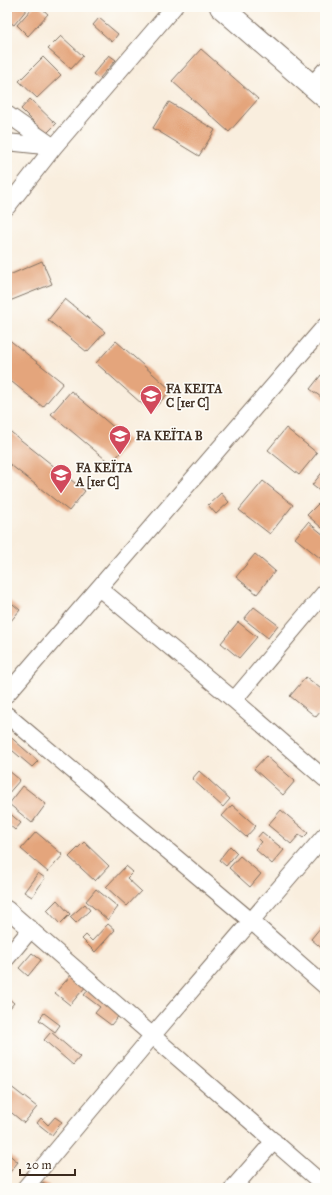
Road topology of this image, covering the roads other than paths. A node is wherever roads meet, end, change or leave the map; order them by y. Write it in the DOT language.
graph roads {
  1 [pos="174,7"];
  2 [pos="221,7"];
  3 [pos="321,84"];
  4 [pos="7,114"];
  5 [pos="7,142"];
  6 [pos="54,147"];
  7 [pos="10,202"];
  8 [pos="325,326"];
  9 [pos="99,588"];
  10 [pos="325,592"];
  11 [pos="7,694"];
  12 [pos="234,700"];
  13 [pos="7,715"];
  14 [pos="325,779"];
  15 [pos="325,836"];
  16 [pos="7,909"];
  17 [pos="251,921"];
  18 [pos="31,929"];
  19 [pos="7,958"];
  20 [pos="325,986"];
  21 [pos="153,1035"];
  22 [pos="274,1141"];
  23 [pos="325,1186"];
  24 [pos="25,1188"];
  25 [pos="233,1188"];
  1 -- 6 [label="street"];
  2 -- 3 [label="street"];
  4 -- 6 [label="street"];
  5 -- 6 [label="street"];
  6 -- 7 [label="street"];
  8 -- 9 [label="street"];
  9 -- 11 [label="street"];
  9 -- 12 [label="street"];
  10 -- 12 [label="street"];
  12 -- 14 [label="street"];
  13 -- 17 [label="street"];
  15 -- 17 [label="street"];
  16 -- 18 [label="street"];
  17 -- 20 [label="street"];
  17 -- 21 [label="street"];
  18 -- 19 [label="street"];
  18 -- 21 [label="street"];
  21 -- 22 [label="street"];
  21 -- 24 [label="street"];
  22 -- 23 [label="street"];
  22 -- 25 [label="street"];
}
